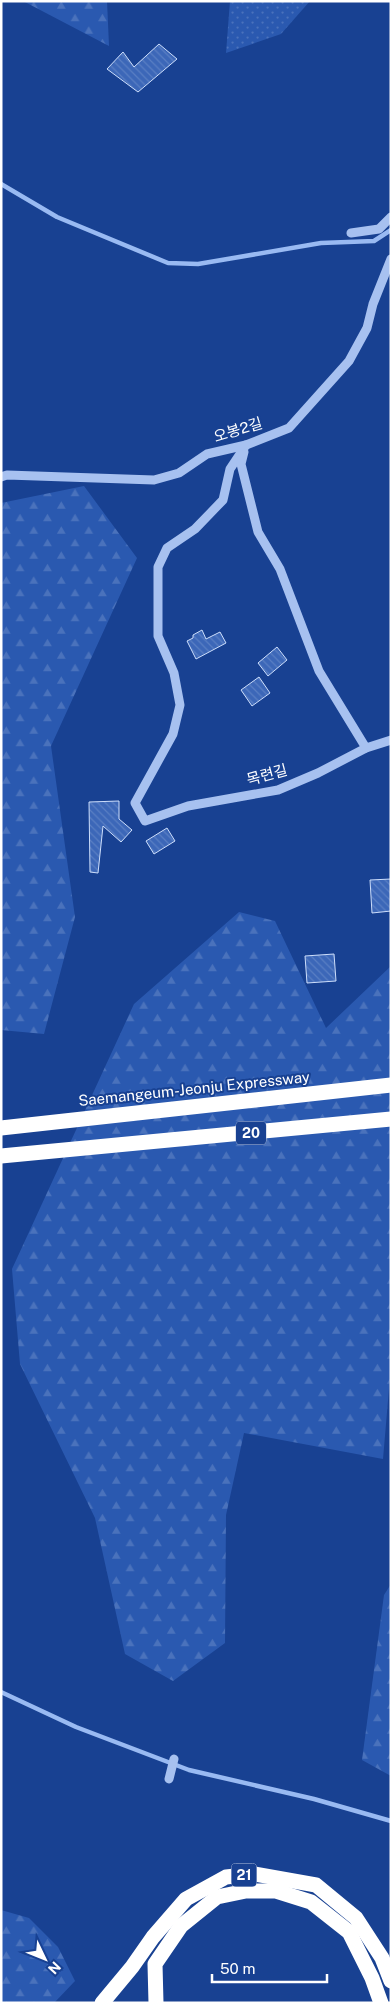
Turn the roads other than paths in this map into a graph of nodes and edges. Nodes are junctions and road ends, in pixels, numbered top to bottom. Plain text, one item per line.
1 (391, 217) edge
2 (351, 233) dead end
3 (391, 259) edge
4 (246, 445) junction
5 (1, 477) edge
6 (391, 740) edge
7 (366, 748) junction
8 (391, 1085) edge
9 (391, 1119) edge
10 (4, 1128) edge
11 (1, 1156) edge
12 (174, 1759) dead end
13 (170, 1775) dead end
14 (391, 1981) edge
15 (102, 2003) edge
16 (156, 2003) edge
17 (381, 2003) edge

1 - 2 street
3 - 4 street, 오봉2길
4 - 5 street, 오봉2길
4 - 7 street
4 - 7 street, 목련길
6 - 7 street, 목련길
8 - 10 highway, Saemangeum-Jeonju Expressway / 20
9 - 11 highway, 20
12 - 13 street
14 - 15 highway, 21
16 - 17 highway

